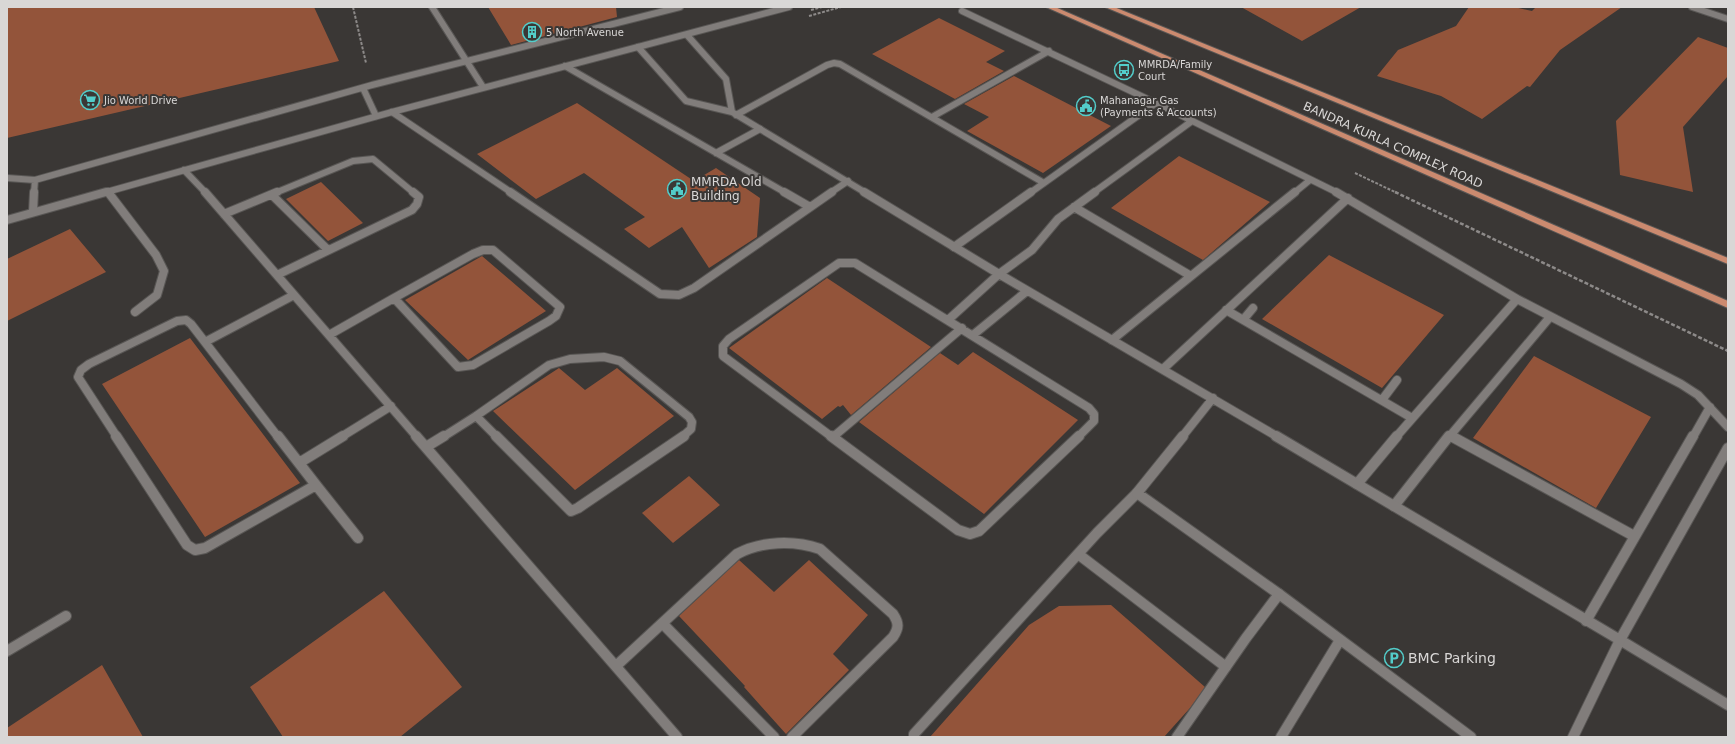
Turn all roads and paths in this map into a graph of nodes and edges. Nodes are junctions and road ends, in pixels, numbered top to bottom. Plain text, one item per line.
1 (353, 7) edge
2 (441, 7) edge
3 (680, 7) edge
4 (789, 7) edge
5 (1049, 7) edge
6 (1108, 7) edge
7 (1692, 7) edge
8 (433, 8) edge
9 (962, 11) dead end
10 (1728, 19) edge
11 (687, 35) junction
12 (638, 48) junction
13 (1049, 51) junction
14 (467, 62) junction
15 (565, 66) junction
16 (372, 86) junction
17 (483, 87) junction
18 (363, 88) junction
19 (1156, 103) junction
20 (392, 112) junction
21 (734, 113) junction
22 (376, 116) junction
23 (932, 117) junction
24 (1192, 121) junction
25 (760, 129) junction
26 (716, 153) junction
27 (184, 170) junction
28 (1349, 171) dead end
29 (7, 178) edge
30 (35, 180) junction
31 (1310, 180) junction
32 (848, 181) junction
33 (1044, 183) junction
34 (108, 192) junction
35 (272, 195) junction
36 (1348, 198) junction
37 (810, 207) junction
38 (1074, 207) junction
39 (33, 212) junction
40 (224, 214) junction
41 (7, 220) edge
42 (954, 246) junction
43 (328, 250) junction
44 (1728, 260) edge
45 (999, 274) junction
46 (277, 275) junction
47 (1191, 276) junction
48 (1028, 291) junction
49 (294, 295) junction
50 (394, 298) junction
51 (1517, 300) junction
52 (1728, 306) edge
53 (1253, 308) dead end
54 (1226, 310) junction
55 (135, 312) dead end
56 (1550, 317) junction
57 (948, 320) junction
58 (1243, 320) junction
59 (962, 328) junction
60 (329, 335) junction
61 (973, 336) junction
62 (1112, 340) junction
63 (205, 342) junction
64 (1728, 351) edge
65 (1163, 368) junction
66 (1397, 380) dead end
67 (1213, 398) junction
68 (1382, 400) junction
69 (391, 406) junction
70 (1710, 407) junction
71 (476, 416) junction
72 (1412, 418) junction
73 (1728, 427) edge
74 (1450, 435) junction
75 (833, 437) junction
76 (426, 447) junction
77 (1728, 448) edge
78 (299, 463) junction
79 (1357, 484) junction
80 (316, 485) junction
81 (1137, 492) junction
82 (1394, 506) junction
83 (1634, 536) junction
84 (358, 538) dead end
85 (1078, 554) junction
86 (1279, 594) junction
87 (66, 616) dead end
88 (1586, 621) junction
89 (663, 624) junction
90 (1340, 640) junction
91 (1620, 640) junction
92 (7, 651) edge
93 (616, 666) junction
94 (1226, 667) junction
95 (1728, 705) edge
96 (677, 737) edge
97 (774, 737) edge
98 (792, 737) edge
99 (914, 737) edge
100 (1177, 737) edge
101 (1281, 737) edge
102 (1471, 737) edge
103 (1573, 737) edge

1 - 16 path
2 - 8 street
3 - 14 street
4 - 11 street
5 - 52 main road, BANDRA KURLA COMPLEX ROAD
6 - 44 main road, BANDRA KURLA COMPLEX ROAD
7 - 10 street
8 - 14 street
9 - 13 street
11 - 12 street
11 - 21 street
12 - 15 street
12 - 21 street
13 - 19 street
13 - 23 street
14 - 16 street
14 - 17 street
15 - 17 street
15 - 26 street
16 - 18 street
17 - 20 street
18 - 22 street
18 - 30 street
19 - 24 street
19 - 33 street
20 - 22 street
20 - 37 street
21 - 23 street
21 - 25 street
22 - 27 street
23 - 33 street
24 - 31 street
24 - 38 street
25 - 26 street
25 - 32 street
26 - 37 street
27 - 34 street
27 - 40 street
28 - 64 path
29 - 30 street
30 - 39 street
31 - 36 street
31 - 47 street
32 - 37 street
32 - 42 street
33 - 42 street
34 - 39 street
34 - 55 street
35 - 40 street
35 - 43 street
35 - 43 street
36 - 51 street
36 - 54 street
38 - 45 street
38 - 47 street
39 - 41 street
40 - 46 street
42 - 45 street
43 - 46 street
45 - 48 street
45 - 57 street
46 - 49 street
47 - 62 street
48 - 61 street
48 - 62 street
49 - 60 street
49 - 63 street
50 - 50 street
50 - 60 street
51 - 56 street
51 - 72 street
53 - 58 street
54 - 58 street
54 - 65 street
56 - 70 street
56 - 74 street
57 - 59 street
57 - 75 street
58 - 68 street
59 - 61 street
59 - 75 street
60 - 69 street
61 - 75 street
62 - 65 street
63 - 78 street
63 - 80 street
65 - 67 street
66 - 68 street
67 - 79 street
67 - 81 street
68 - 72 street
69 - 76 street
69 - 78 street
70 - 73 street
70 - 83 street
71 - 71 street
71 - 76 street
72 - 79 street
74 - 82 street
74 - 83 street
76 - 93 street
77 - 91 street
78 - 80 street
79 - 82 street
80 - 84 street
81 - 85 street
81 - 86 street
82 - 88 street
83 - 88 street
85 - 94 street
85 - 99 street
86 - 90 street
86 - 94 street
87 - 92 street
88 - 91 street
89 - 93 street
89 - 97 street
89 - 98 street
90 - 101 street
90 - 102 street
91 - 95 street
91 - 103 street
93 - 96 street
94 - 100 street

